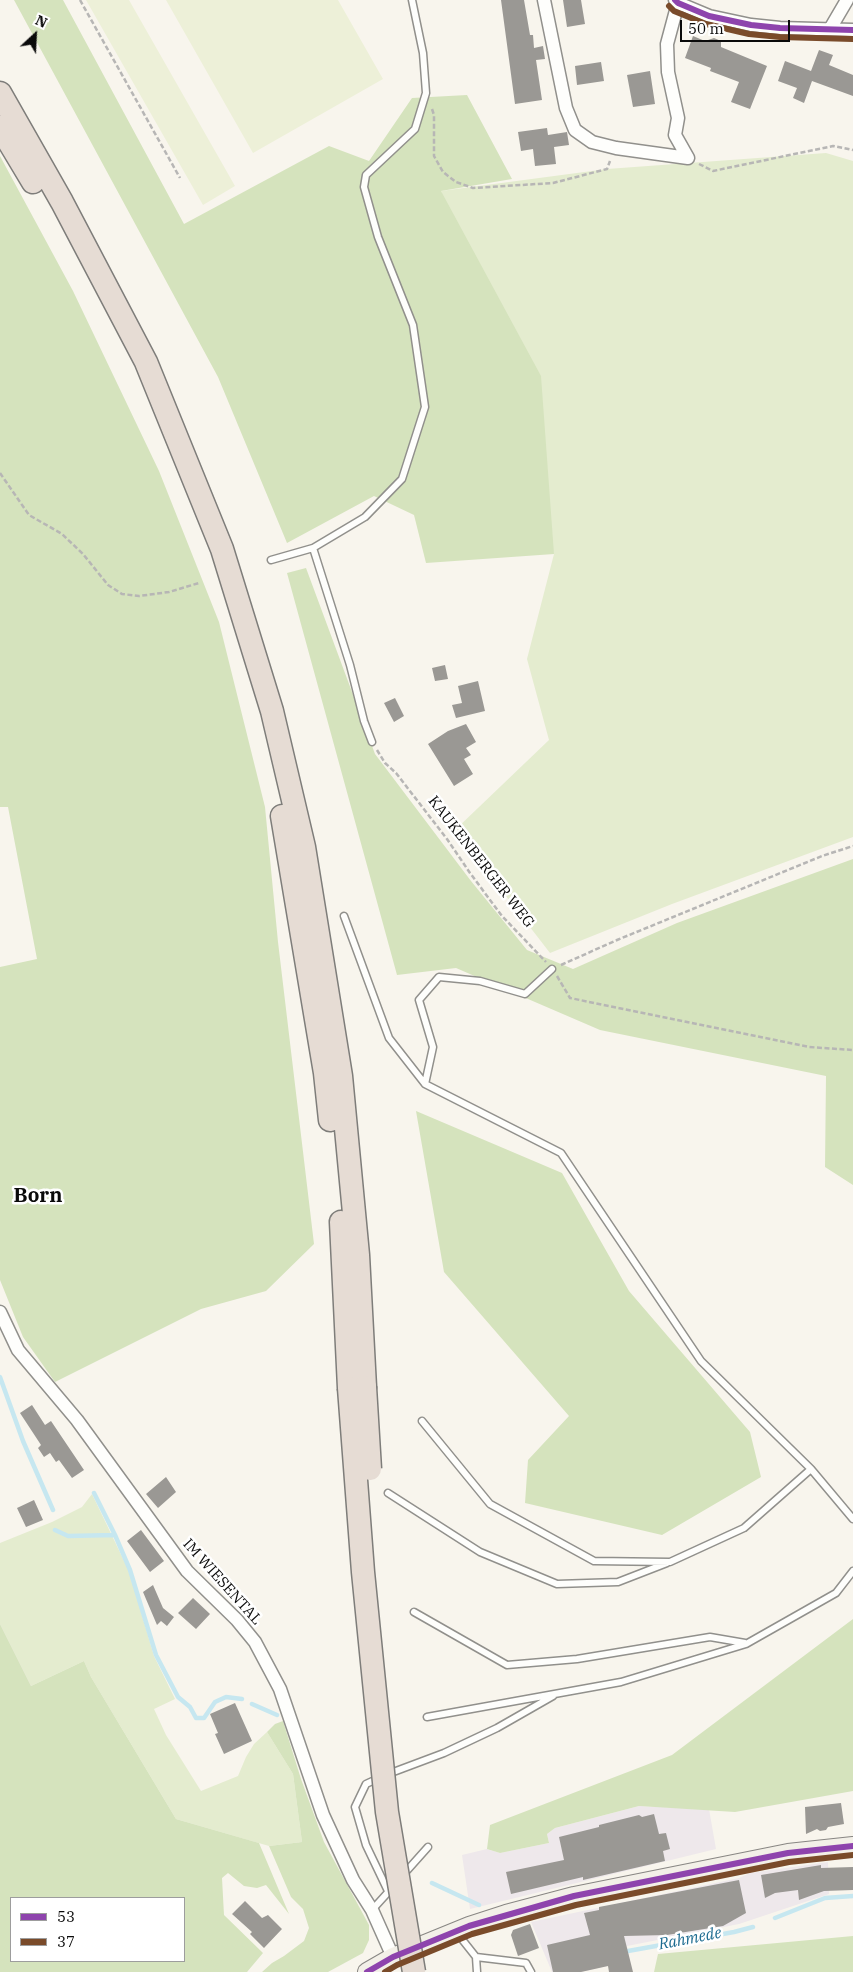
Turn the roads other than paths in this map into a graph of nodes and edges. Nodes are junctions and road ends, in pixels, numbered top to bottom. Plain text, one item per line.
1 (412, 0) edge
2 (544, 0) edge
3 (846, 0) edge
4 (677, 2) edge
5 (830, 29) junction
6 (853, 30) edge
7 (0, 93) edge
8 (0, 127) edge
9 (313, 548) junction
10 (271, 560) dead end
11 (372, 742) road end
12 (344, 916) dead end
13 (552, 969) road end
14 (425, 1084) junction
15 (0, 1312) edge
16 (357, 1388) junction
17 (422, 1421) dead end
18 (811, 1469) junction
19 (388, 1493) dead end
20 (853, 1519) edge
21 (670, 1562) junction
22 (853, 1571) edge
23 (414, 1612) dead end
24 (746, 1644) junction
25 (557, 1694) junction
26 (426, 1717) dead end
27 (853, 1846) edge
28 (428, 1847) dead end
29 (388, 1891) junction
30 (372, 1910) junction
31 (456, 1931) junction
32 (394, 1957) junction
33 (476, 1957) junction
34 (367, 1972) edge
35 (414, 1972) edge
36 (424, 1972) edge
37 (477, 1972) edge
38 (531, 1972) edge

1 - 9 lane
2 - 4 street
3 - 5 street
4 - 5 street
5 - 6 street
7 - 16 highway
8 - 16 highway
9 - 10 lane
9 - 11 lane
12 - 14 lane
13 - 14 lane
14 - 18 lane
15 - 30 street, IM WIESENTAL
16 - 35 highway, bridge
16 - 36 highway, bridge
17 - 21 lane
18 - 20 lane
18 - 21 lane
19 - 21 lane
22 - 24 lane
23 - 24 lane
24 - 25 lane
25 - 26 lane
25 - 29 lane
27 - 31 main road
28 - 29 lane
29 - 30 lane
30 - 32 street, IM WIESENTAL
31 - 32 main road
31 - 33 lane
32 - 34 main road
33 - 37 lane
33 - 38 lane

